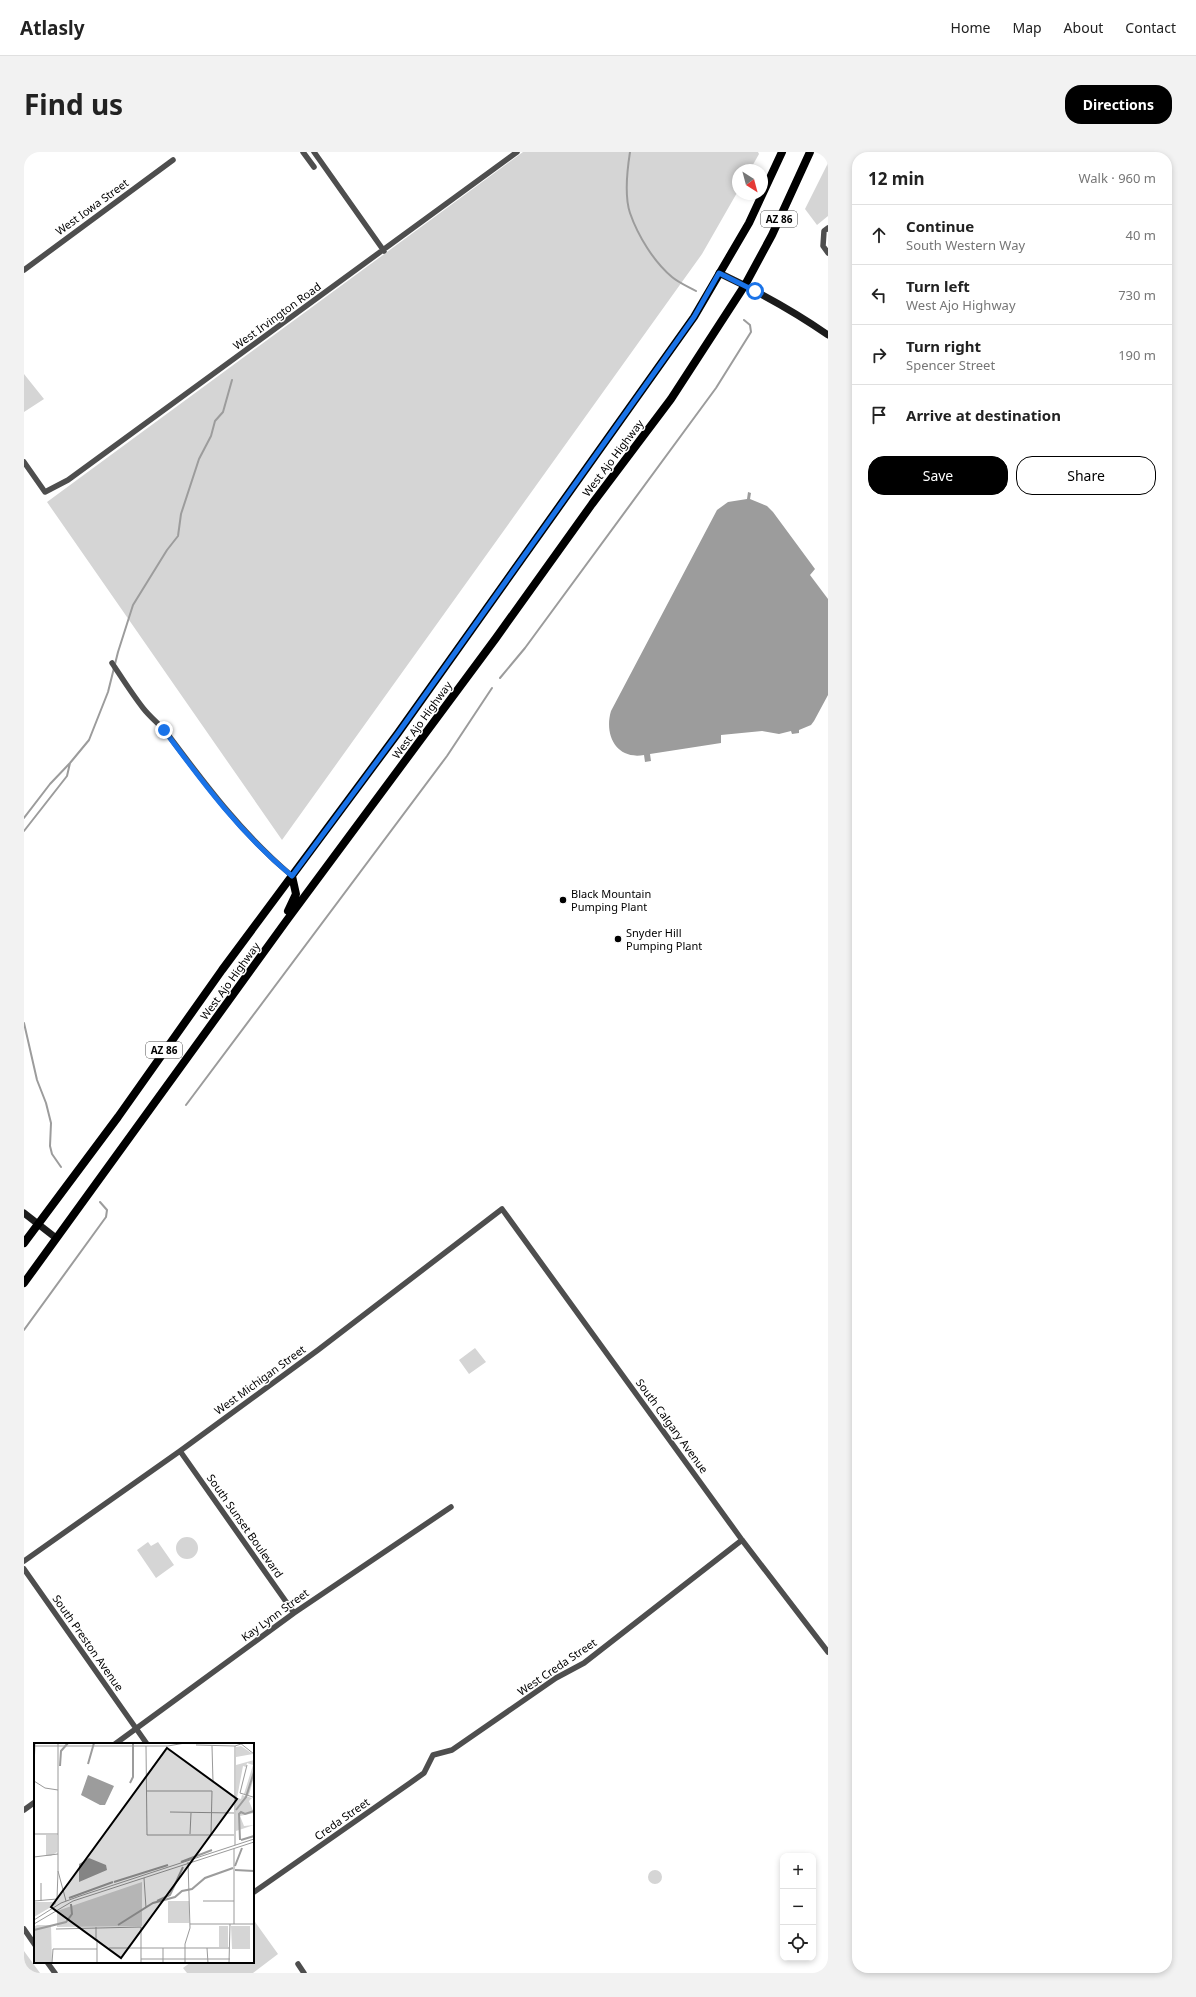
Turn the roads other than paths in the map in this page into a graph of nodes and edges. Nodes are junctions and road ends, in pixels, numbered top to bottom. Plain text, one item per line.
1 (303, 152) edge
2 (314, 152) edge
3 (517, 152) edge
4 (782, 152) edge
5 (809, 153) edge
6 (173, 160) dead end
7 (314, 167) dead end
8 (828, 228) edge
9 (384, 251) junction
10 (828, 252) edge
11 (24, 270) edge
12 (719, 273) junction
13 (745, 285) junction
14 (828, 335) edge
15 (24, 462) edge
16 (112, 663) dead end
17 (292, 876) junction
18 (264, 951) junction
19 (502, 1209) joint
20 (24, 1213) edge
21 (38, 1224) junction
22 (56, 1238) junction
23 (24, 1243) edge
24 (24, 1284) edge
25 (180, 1451) junction
26 (451, 1507) dead end
27 (742, 1540) junction
28 (24, 1561) edge
29 (24, 1569) edge
30 (294, 1613) junction
31 (828, 1652) edge
32 (136, 1729) junction
33 (116, 1743) edge
34 (146, 1743) edge
35 (433, 1755) joint
36 (34, 1803) edge
37 (24, 1810) edge
38 (254, 1891) edge
39 (24, 1929) edge
40 (34, 1943) edge
41 (49, 1963) edge
42 (298, 1964) dead end
43 (55, 1973) edge
44 (304, 1973) edge

1 - 7 street
2 - 9 street
3 - 9 street, West Irvington Road
4 - 12 main road, West Ajo Highway / AZ 86
5 - 13 main road, West Ajo Highway / AZ 86
6 - 11 street, West Iowa Street
8 - 10 street
9 - 15 street, West Irvington Road
12 - 13 street
12 - 17 main road, West Ajo Highway / AZ 86
13 - 14 street
13 - 18 main road, West Ajo Highway / AZ 86
16 - 17 street
17 - 18 main road
17 - 21 main road, West Ajo Highway / AZ 86
18 - 22 main road, West Ajo Highway / AZ 86
19 - 25 street, West Michigan Street
19 - 27 street, South Calgary Avenue
20 - 21 street
21 - 22 street
21 - 23 main road, West Ajo Highway / AZ 86
22 - 24 main road, West Ajo Highway / AZ 86
25 - 28 street, West Michigan Street
25 - 30 street, South Sunset Boulevard
26 - 30 street, Kay Lynn Street
27 - 31 street, South Calgary Avenue
27 - 35 street, West Creda Street
29 - 32 street, South Preston Avenue
30 - 32 street, Kay Lynn Street
32 - 33 street, Kay Lynn Street
32 - 34 street, South Preston Avenue
35 - 38 street, Creda Street
36 - 37 street
39 - 40 street
41 - 43 street
42 - 44 street

